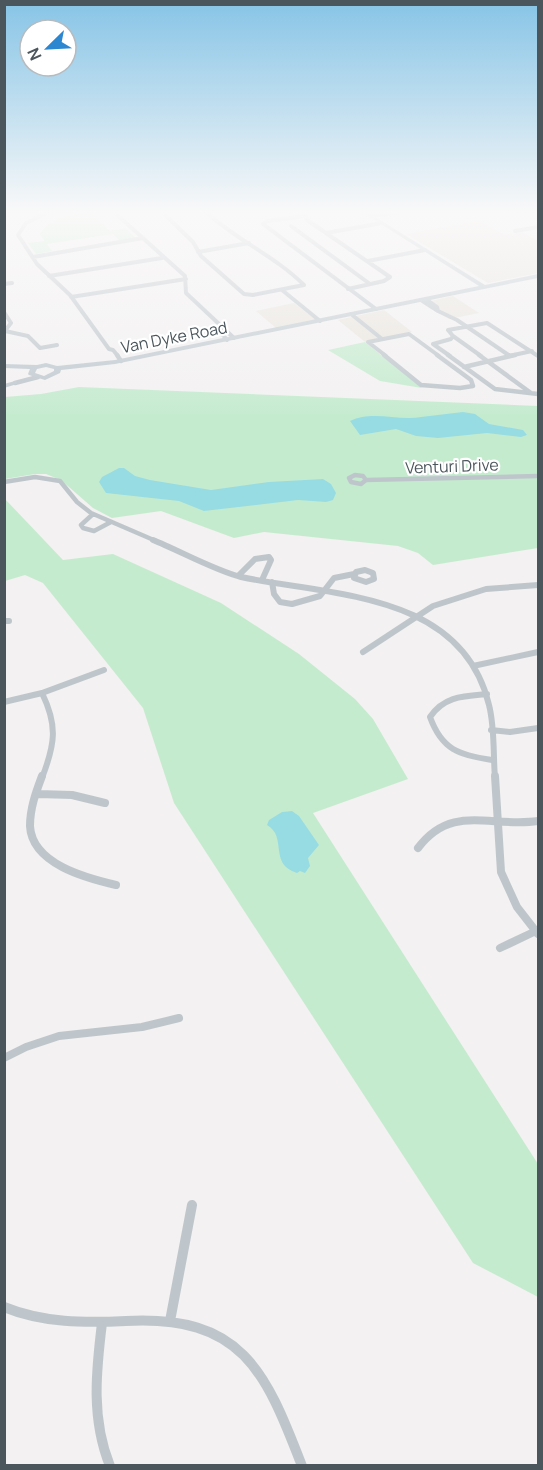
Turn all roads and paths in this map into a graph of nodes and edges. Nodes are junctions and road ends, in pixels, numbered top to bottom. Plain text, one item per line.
1 (54, 281) edge
2 (176, 281) edge
3 (186, 281) edge
4 (231, 281) edge
5 (300, 281) edge
6 (337, 281) edge
7 (365, 281) edge
8 (387, 281) edge
9 (474, 281) edge
10 (515, 281) edge
11 (12, 283) dead end
12 (4, 284) edge
13 (370, 284) junction
14 (484, 287) junction
15 (348, 289) junction
16 (285, 290) junction
17 (71, 297) junction
18 (423, 300) junction
19 (376, 309) junction
20 (4, 312) edge
21 (351, 314) junction
22 (322, 320) junction
23 (466, 326) junction
24 (5, 332) edge
25 (453, 336) junction
26 (230, 339) junction
27 (382, 339) junction
28 (434, 344) junction
29 (57, 345) dead end
30 (425, 345) junction
31 (532, 351) junction
32 (510, 356) junction
33 (538, 356) edge
34 (118, 362) junction
35 (488, 362) junction
36 (464, 367) junction
37 (4, 368) edge
38 (33, 370) junction
39 (55, 372) junction
40 (38, 377) junction
41 (15, 383) junction
42 (4, 386) edge
43 (531, 393) junction
44 (538, 394) edge
45 (538, 476) edge
46 (366, 480) dead end
47 (4, 482) edge
48 (93, 514) junction
49 (111, 522) junction
50 (354, 574) dead end
51 (238, 576) junction
52 (262, 580) junction
53 (272, 582) junction
54 (538, 585) edge
55 (324, 590) junction
56 (416, 617) junction
57 (363, 652) dead end
58 (538, 652) edge
59 (473, 666) junction
60 (104, 670) dead end
61 (42, 693) junction
62 (487, 694) junction
63 (4, 702) edge
64 (538, 728) edge
65 (491, 730) junction
66 (492, 760) junction
67 (38, 794) junction
68 (105, 803) dead end
69 (538, 820) edge
70 (497, 822) junction
71 (418, 848) dead end
72 (116, 885) dead end
73 (538, 932) edge
74 (500, 948) dead end
75 (179, 1018) dead end
76 (4, 1058) edge
77 (192, 1205) dead end
78 (4, 1307) edge
79 (170, 1321) junction
80 (102, 1323) junction
81 (110, 1466) edge
82 (302, 1466) edge

1 - 17 street
2 - 17 street
3 - 26 street
4 - 16 street
5 - 16 street
6 - 15 street
7 - 13 street
8 - 13 street
9 - 14 street
10 - 14 street, Van Dyke Road
11 - 12 street
13 - 15 street
14 - 18 street, Van Dyke Road
15 - 19 street
16 - 22 street
17 - 34 street
18 - 19 street, Van Dyke Road
18 - 23 street
19 - 21 street, Van Dyke Road
20 - 24 street
21 - 22 street, Van Dyke Road
21 - 27 street
22 - 26 street, Van Dyke Road
23 - 25 street
23 - 31 street
23 - 32 street
24 - 29 street
25 - 28 street
25 - 35 street
26 - 34 street, Van Dyke Road
27 - 30 street
27 - 30 street
28 - 30 street
28 - 36 street
31 - 32 street
31 - 33 street
32 - 35 street
34 - 39 street, Van Dyke Road
35 - 36 street
35 - 43 street
36 - 43 street
37 - 38 street
38 - 39 street
38 - 40 street
38 - 41 street
39 - 40 street
40 - 41 street
41 - 42 street
43 - 44 street
45 - 46 street, Venturi Drive
47 - 48 street
48 - 49 street
48 - 49 street
49 - 51 street
50 - 55 street
51 - 52 street
51 - 52 street
52 - 53 street
53 - 55 street
53 - 55 street
54 - 56 street
55 - 56 street
56 - 57 street
56 - 59 street
58 - 59 street
59 - 62 street
60 - 61 street
61 - 63 street
61 - 67 street
62 - 65 street
62 - 66 street
64 - 65 street
65 - 66 street
66 - 70 street
67 - 68 street
67 - 72 street
69 - 70 street
70 - 71 street
70 - 73 street
73 - 74 street
75 - 76 street
77 - 79 street
78 - 80 street
79 - 80 street
79 - 82 street
80 - 81 street

